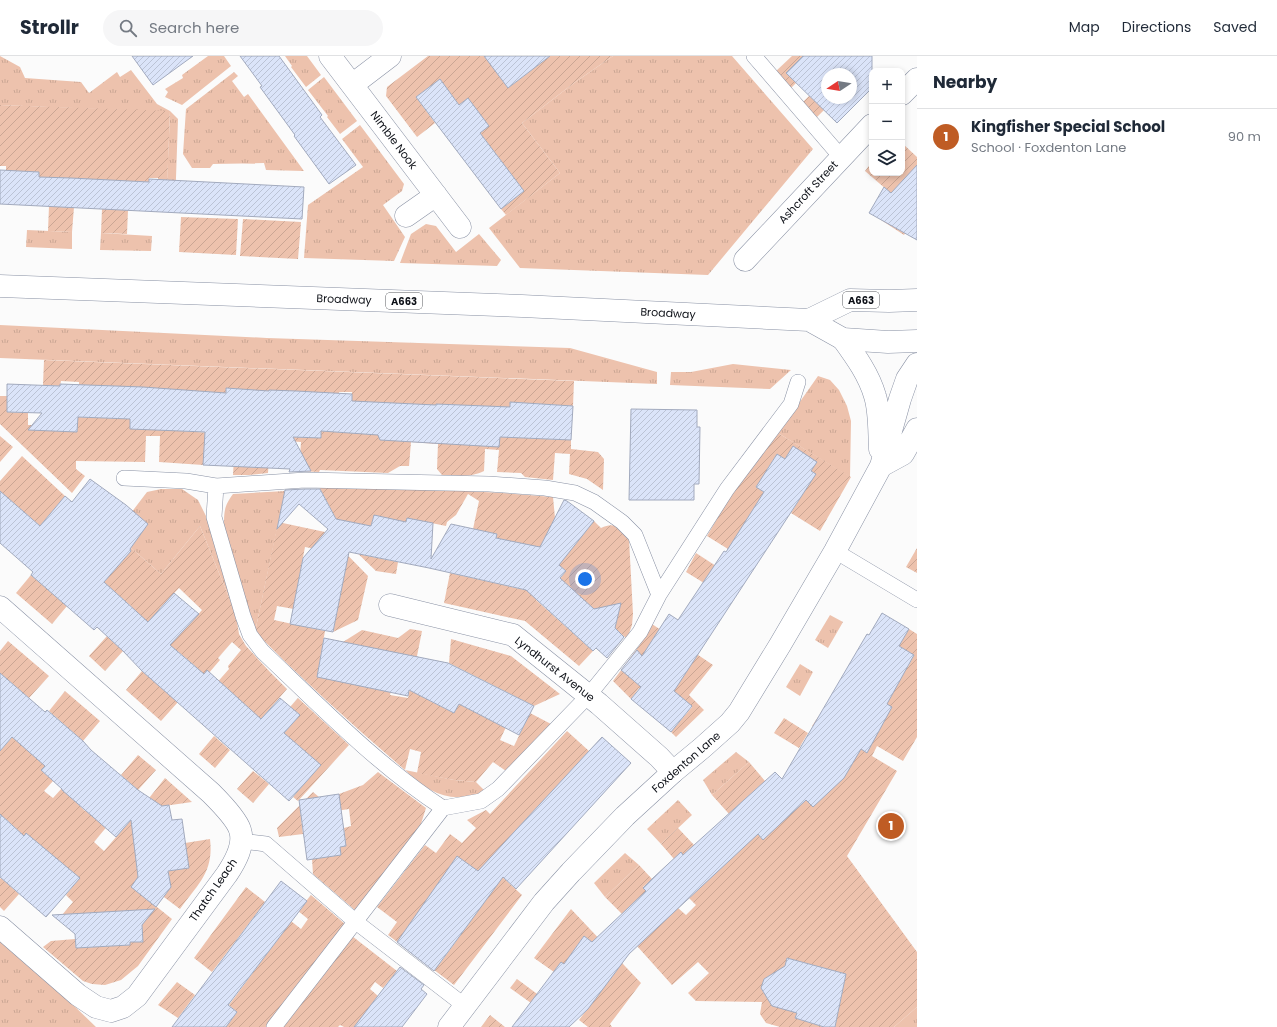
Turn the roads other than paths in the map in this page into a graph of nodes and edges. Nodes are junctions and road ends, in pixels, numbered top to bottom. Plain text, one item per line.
1 (330, 56) edge
2 (390, 56) edge
3 (754, 56) edge
4 (917, 79) edge
5 (352, 85) junction
6 (905, 91) edge
7 (869, 128) edge
8 (841, 157) junction
9 (436, 195) junction
10 (406, 216) dead end
11 (460, 227) dead end
12 (745, 260) dead end
13 (0, 286) edge
14 (917, 300) edge
15 (809, 320) junction
16 (843, 339) junction
17 (917, 341) edge
18 (917, 364) edge
19 (798, 382) dead end
20 (917, 429) edge
21 (881, 466) junction
22 (124, 478) dead end
23 (216, 486) junction
24 (835, 551) junction
25 (659, 595) junction
26 (917, 600) edge
27 (390, 605) dead end
28 (0, 607) edge
29 (588, 696) junction
30 (673, 772) junction
31 (443, 808) junction
32 (241, 841) junction
33 (356, 922) junction
34 (0, 927) edge
35 (465, 1006) junction
36 (274, 1027) edge
37 (449, 1027) edge

1 - 5 main road, Nimble Nook
2 - 5 main road
3 - 8 lane
4 - 6 main road
5 - 9 main road, Nimble Nook
7 - 8 main road, Ashcroft Street
8 - 12 main road, Ashcroft Street
9 - 10 main road
9 - 11 main road, Nimble Nook
13 - 15 main road, Broadway / A663
14 - 15 main road, Broadway / A663
15 - 16 main road, Broadway / A663
16 - 17 main road, Broadway / A663
16 - 21 main road
18 - 21 main road, Foxdenton Lane
19 - 25 lane
20 - 21 main road
21 - 24 main road, Foxdenton Lane
22 - 23 lane
23 - 25 lane
23 - 31 lane
24 - 26 lane
24 - 30 main road, Foxdenton Lane
25 - 29 lane
27 - 29 main road, Lyndhurst Avenue
28 - 32 main road
29 - 30 main road, Lyndhurst Avenue
29 - 31 lane
30 - 35 main road, Foxdenton Lane
31 - 33 lane
32 - 33 lane
32 - 34 main road, Thatch Leach
33 - 35 lane
33 - 36 lane
35 - 37 main road, Foxdenton Lane

